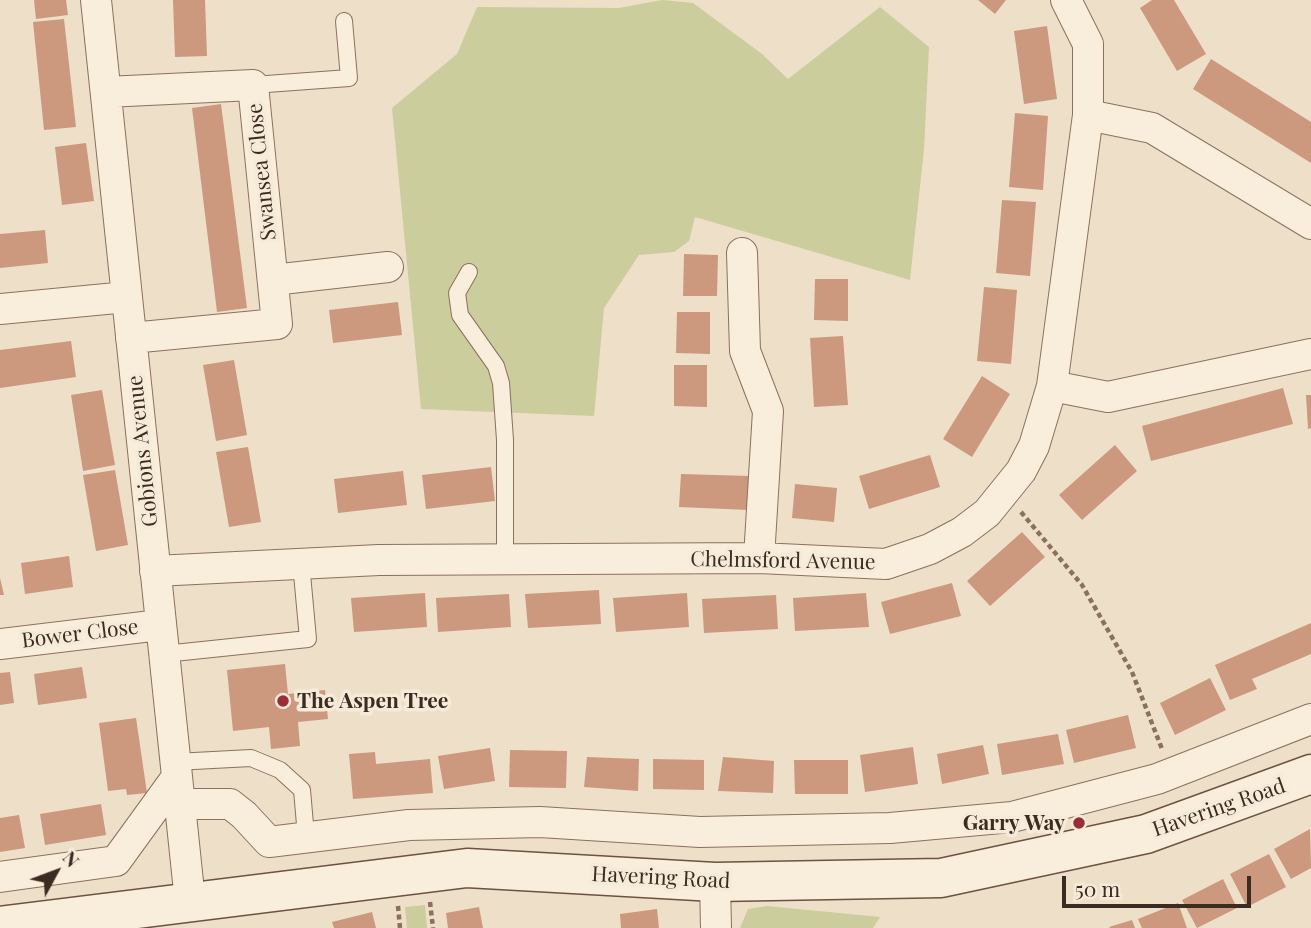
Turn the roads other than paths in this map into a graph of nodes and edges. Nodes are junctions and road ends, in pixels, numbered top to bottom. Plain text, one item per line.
1 (96, 0) edge
2 (1066, 0) edge
3 (344, 21) dead end
4 (253, 85) junction
5 (106, 92) junction
6 (1088, 116) junction
7 (1311, 224) edge
8 (742, 253) dead end
9 (388, 267) dead end
10 (469, 272) dead end
11 (273, 280) junction
12 (127, 297) junction
13 (0, 309) edge
14 (131, 338) junction
15 (1311, 354) edge
16 (1052, 386) junction
17 (759, 558) junction
18 (505, 559) junction
19 (301, 563) junction
20 (155, 570) junction
21 (160, 625) junction
22 (0, 644) edge
23 (163, 654) junction
24 (1311, 719) edge
25 (1311, 774) edge
26 (177, 781) junction
27 (306, 836) junction
28 (0, 877) edge
29 (715, 882) junction
30 (190, 901) junction
31 (0, 926) edge
32 (716, 928) edge

1 - 5 street, Gobions Avenue
2 - 6 street, Chelmsford Avenue
3 - 4 lane
4 - 5 street, Swansea Close
4 - 11 street, Swansea Close
5 - 12 street, Gobions Avenue
6 - 7 street
6 - 16 street, Chelmsford Avenue
8 - 17 street
9 - 11 street
10 - 18 lane
11 - 14 street, Swansea Close
12 - 13 street
12 - 14 street, Gobions Avenue
14 - 20 street, Gobions Avenue
15 - 16 street
16 - 17 street, Chelmsford Avenue
17 - 18 street, Chelmsford Avenue
18 - 19 street, Chelmsford Avenue
19 - 20 street, Chelmsford Avenue
19 - 23 lane
20 - 21 street, Gobions Avenue
21 - 22 street, Bower Close
21 - 23 street, Gobions Avenue
23 - 26 street, Gobions Avenue
24 - 27 street
25 - 29 main road, Havering Road
26 - 27 street
26 - 27 lane
26 - 28 street
26 - 30 street, Gobions Avenue
29 - 30 main road, Havering Road
29 - 32 street
30 - 31 main road, Havering Road

